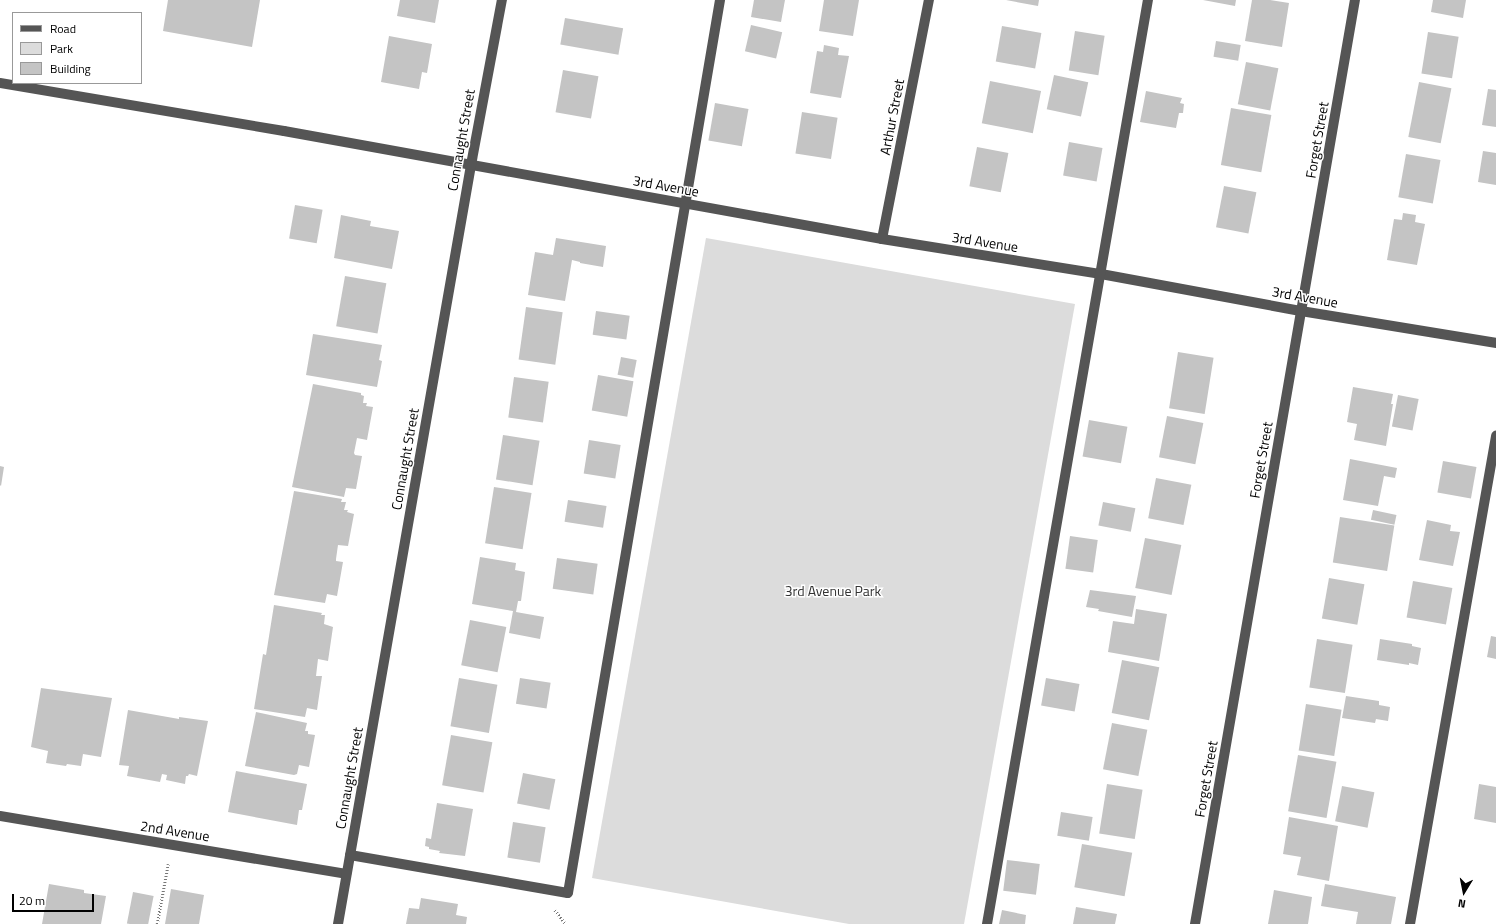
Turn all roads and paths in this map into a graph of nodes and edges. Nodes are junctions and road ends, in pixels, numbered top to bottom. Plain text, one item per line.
1 (502, 0) edge
2 (720, 0) edge
3 (929, 0) edge
4 (1148, 0) edge
5 (1355, 0) edge
6 (0, 83) edge
7 (471, 165) junction
8 (685, 203) junction
9 (882, 239) junction
10 (1100, 274) junction
11 (1301, 311) junction
12 (1496, 343) edge
13 (1496, 436) edge
14 (0, 816) edge
15 (172, 845) junction
16 (350, 855) junction
17 (346, 874) junction
18 (157, 924) edge
19 (338, 924) edge
20 (986, 924) edge
21 (1195, 924) edge
22 (1410, 924) edge

1 - 7 street, Connaught Street
2 - 8 street
3 - 9 street, Arthur Street
4 - 10 street
5 - 11 street, Forget Street
6 - 7 street, 3rd Avenue
7 - 8 street, 3rd Avenue
7 - 16 street, Connaught Street
8 - 9 street, 3rd Avenue
8 - 16 street
9 - 10 street, 3rd Avenue
10 - 11 street, 3rd Avenue
10 - 20 street
11 - 12 street, 3rd Avenue
11 - 21 street, Forget Street
13 - 22 street
14 - 15 street, 2nd Avenue
15 - 17 street, 2nd Avenue
15 - 18 path
16 - 17 street, Connaught Street
17 - 19 street, Connaught Street

